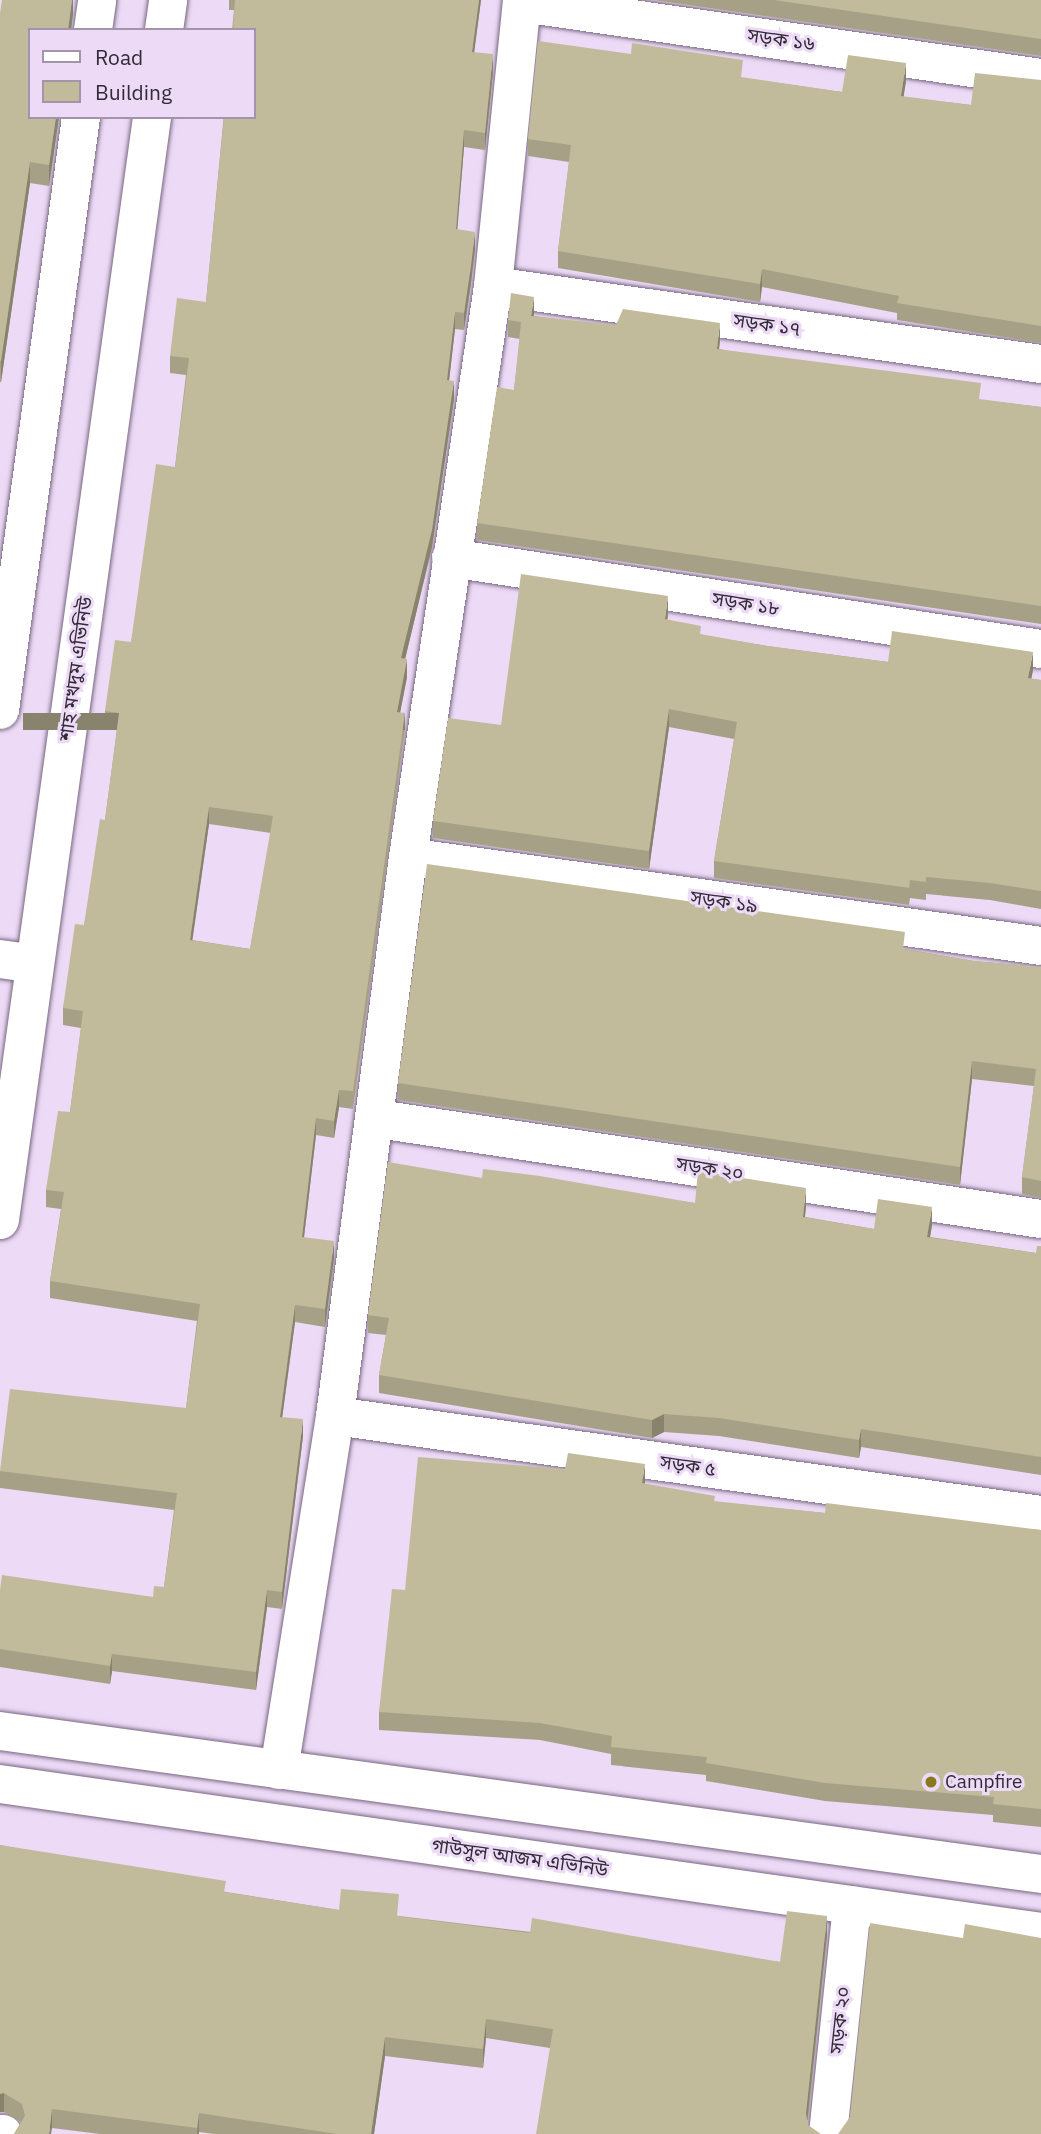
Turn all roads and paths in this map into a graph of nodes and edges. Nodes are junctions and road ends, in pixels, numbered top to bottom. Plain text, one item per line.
1 (97, 0) edge
2 (168, 0) edge
3 (522, 1) edge
4 (93, 28) edge
5 (164, 28) edge
6 (1041, 78) edge
7 (81, 119) edge
8 (152, 119) edge
9 (493, 286) junction
10 (1041, 364) edge
11 (451, 558) junction
12 (1041, 649) edge
13 (0, 710) edge
14 (408, 857) junction
15 (1041, 946) edge
16 (18, 961) edge
17 (378, 1119) junction
18 (1041, 1219) edge
19 (0, 1220) edge
20 (335, 1416) junction
21 (1041, 1515) edge
22 (0, 1731) edge
23 (279, 1770) junction
24 (0, 1784) edge
25 (1041, 1874) edge
26 (852, 1905) junction
27 (1041, 1932) edge
28 (828, 2134) edge

1 - 4 street
2 - 5 street
3 - 6 street, সড়ক ১৬
3 - 9 street
7 - 13 street
8 - 16 street, শাহ মখদুম এভিনিউ
9 - 10 street, সড়ক ১৭
9 - 11 street
11 - 12 street, সড়ক ১৮
11 - 14 street
14 - 15 street, সড়ক ১৯
14 - 17 street
16 - 19 street, শাহ মখদুম এভিনিউ
17 - 18 street, সড়ক ২০
17 - 20 street
20 - 21 street, সড়ক ৫
20 - 23 street
22 - 23 street
23 - 25 street
24 - 26 street, গাউসুল আজম এভিনিউ
26 - 27 street, গাউসুল আজম এভিনিউ
26 - 28 street, সড়ক ২০

